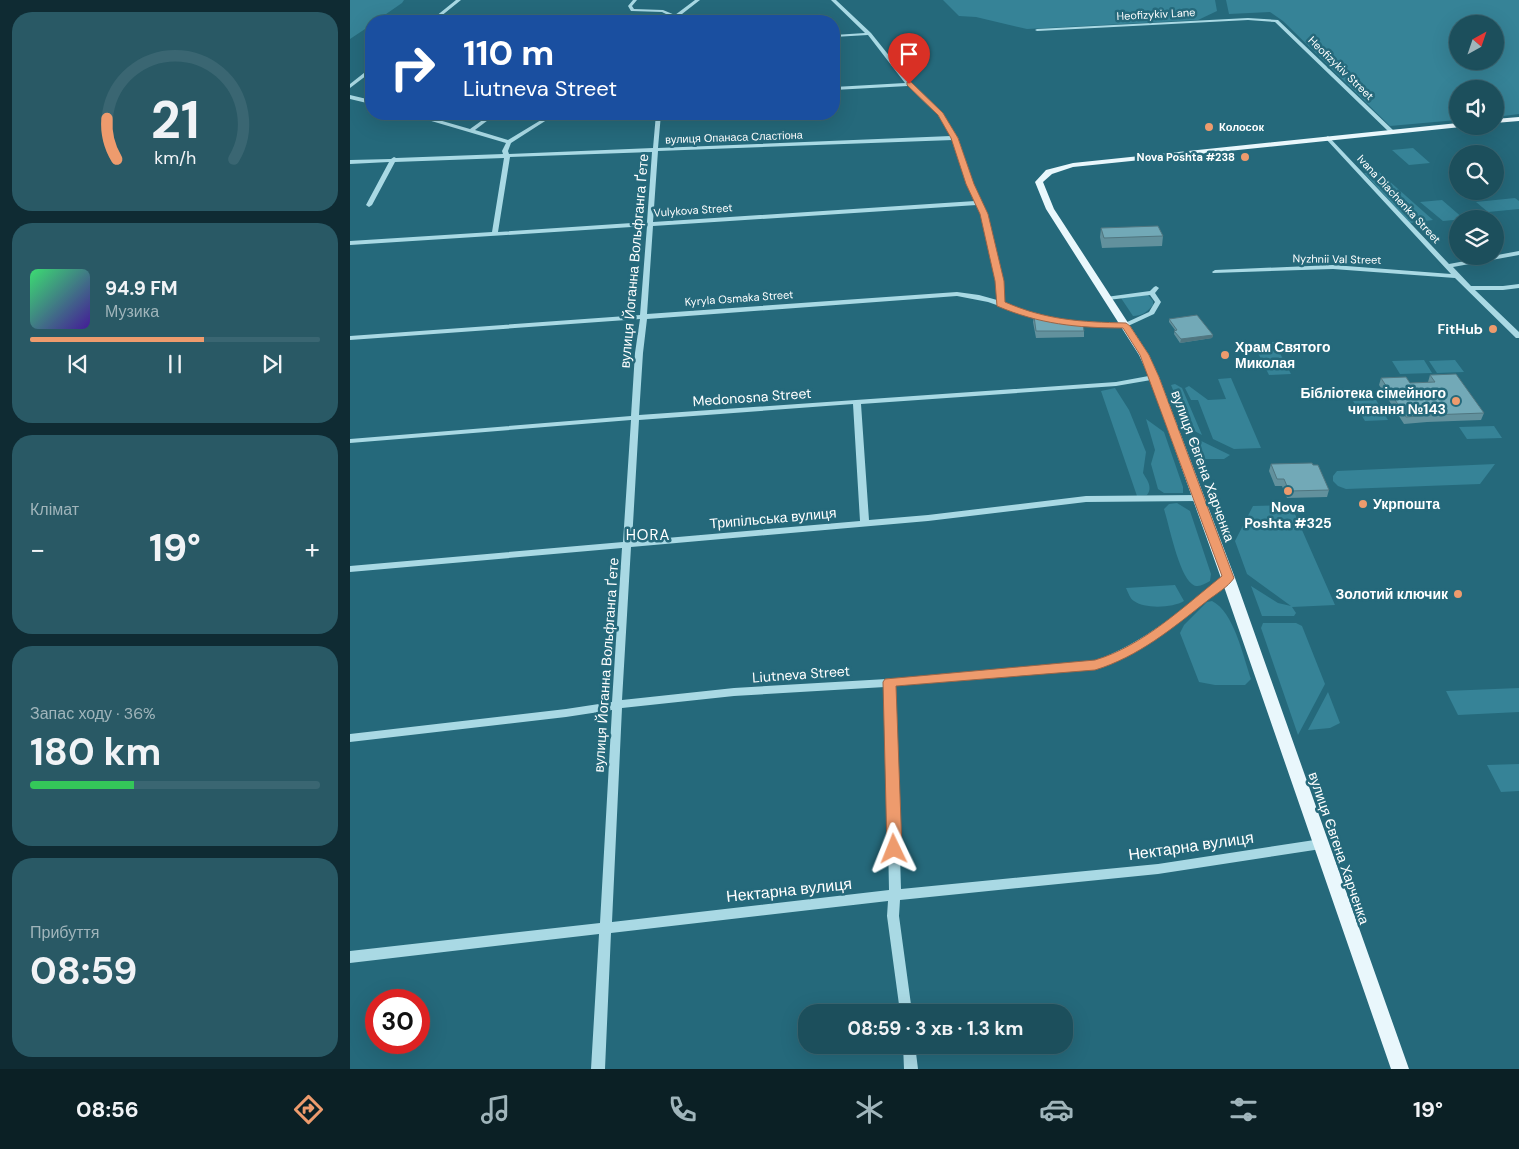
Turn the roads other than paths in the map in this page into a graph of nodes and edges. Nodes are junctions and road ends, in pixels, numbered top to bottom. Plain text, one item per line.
1 (464, 0) edge
2 (626, 0) edge
3 (634, 0) edge
4 (698, 0) edge
5 (833, 0) edge
6 (458, 1) edge
7 (440, 15) edge
8 (672, 15) edge
9 (679, 15) edge
10 (1276, 21) joint
11 (1037, 30) dead end
12 (869, 34) junction
13 (840, 36) edge
14 (365, 75) edge
15 (909, 84) junction
16 (350, 86) edge
17 (840, 89) edge
18 (350, 97) edge
19 (365, 101) edge
20 (1519, 119) edge
21 (435, 120) edge
22 (486, 120) edge
23 (544, 120) edge
24 (658, 120) edge
25 (1504, 120) edge
26 (1449, 126) edge
27 (472, 130) junction
28 (1391, 131) junction
29 (955, 138) junction
30 (1328, 138) junction
31 (509, 142) junction
32 (656, 150) junction
33 (505, 155) junction
34 (394, 159) junction
35 (350, 162) edge
36 (979, 203) junction
37 (369, 205) dead end
38 (651, 223) junction
39 (494, 233) junction
40 (350, 243) edge
41 (1519, 253) edge
42 (1448, 266) junction
43 (1215, 272) dead end
44 (1458, 276) junction
45 (1519, 286) edge
46 (1469, 288) junction
47 (1108, 298) junction
48 (1000, 304) junction
49 (644, 316) junction
50 (1052, 320) edge
51 (1067, 322) edge
52 (1126, 326) junction
53 (1519, 336) edge
54 (350, 338) edge
55 (1154, 377) junction
56 (857, 403) junction
57 (636, 418) junction
58 (350, 441) edge
59 (1198, 498) junction
60 (865, 524) junction
61 (628, 544) junction
62 (350, 569) edge
63 (1228, 578) junction
64 (890, 682) junction
65 (617, 705) junction
66 (350, 738) edge
67 (1321, 844) junction
68 (894, 895) junction
69 (606, 927) junction
70 (350, 956) edge
71 (905, 1004) edge
72 (910, 1054) edge
73 (598, 1069) edge
74 (911, 1069) edge
75 (1400, 1069) edge

1 - 6 street
2 - 3 street
3 - 8 street
4 - 9 street
5 - 12 street
6 - 7 street
10 - 11 street, Heofizykiv Lane
10 - 28 street, Heofizykiv Street
12 - 13 street
12 - 15 street
14 - 16 street
15 - 17 street
15 - 29 street
18 - 19 street
20 - 25 main road
21 - 27 street
22 - 27 street
23 - 31 street
24 - 32 street, вулиця Йоганна Вольфганга Ґете
26 - 28 main road, вулиця Євгена Харченка
27 - 31 street
28 - 30 main road, вулиця Євгена Харченка
29 - 32 street, вулиця Опанаса Сластіона
29 - 36 street
30 - 42 street, Ivana Diachenka Street
30 - 47 main road, вулиця Євгена Харченка
31 - 33 street
32 - 33 street, вулиця Опанаса Сластіона
32 - 38 street, вулиця Йоганна Вольфганга Ґете
33 - 34 street, вулиця Опанаса Сластіона
33 - 39 street
34 - 35 street, вулиця Опанаса Сластіона
34 - 37 street
36 - 38 street, Vulykova Street
36 - 48 street
38 - 39 street, Vulykova Street
38 - 49 street, вулиця Йоганна Вольфганга Ґете
39 - 40 street, Vulykova Street
41 - 42 street
42 - 44 street, Ivana Diachenka Street
43 - 44 street, Nyzhnii Val Street
44 - 46 street, Ivana Diachenka Street
45 - 46 street
46 - 53 street, Ivana Diachenka Street
47 - 52 main road, вулиця Євгена Харченка
47 - 52 street
48 - 49 street, Kyryla Osmaka Street
48 - 50 street, Kyryla Osmaka Street
49 - 54 street, Kyryla Osmaka Street
49 - 57 street, вулиця Йоганна Вольфганга Ґете
51 - 52 street
52 - 55 main road, вулиця Євгена Харченка
55 - 56 street, Medonosna Street
55 - 59 main road, вулиця Євгена Харченка
56 - 57 street, Medonosna Street
56 - 60 street
57 - 58 street, Medonosna Street
57 - 61 street, вулиця Йоганна Вольфганга Ґете
59 - 60 street, Трипільська вулиця
59 - 63 main road, вулиця Євгена Харченка
60 - 61 street, Трипільська вулиця
61 - 62 street, Трипільська вулиця
61 - 65 street, вулиця Йоганна Вольфганга Ґете
63 - 64 street, Liutneva Street
63 - 67 main road, вулиця Євгена Харченка
64 - 65 street, Liutneva Street
64 - 68 street
65 - 66 street, Liutneva Street
65 - 69 street, вулиця Йоганна Вольфганга Ґете
67 - 68 street, Нектарна вулиця
67 - 75 main road, вулиця Євгена Харченка
68 - 69 street, Нектарна вулиця
68 - 71 street
69 - 70 street, Нектарна вулиця
69 - 73 street, вулиця Йоганна Вольфганга Ґете
72 - 74 street

